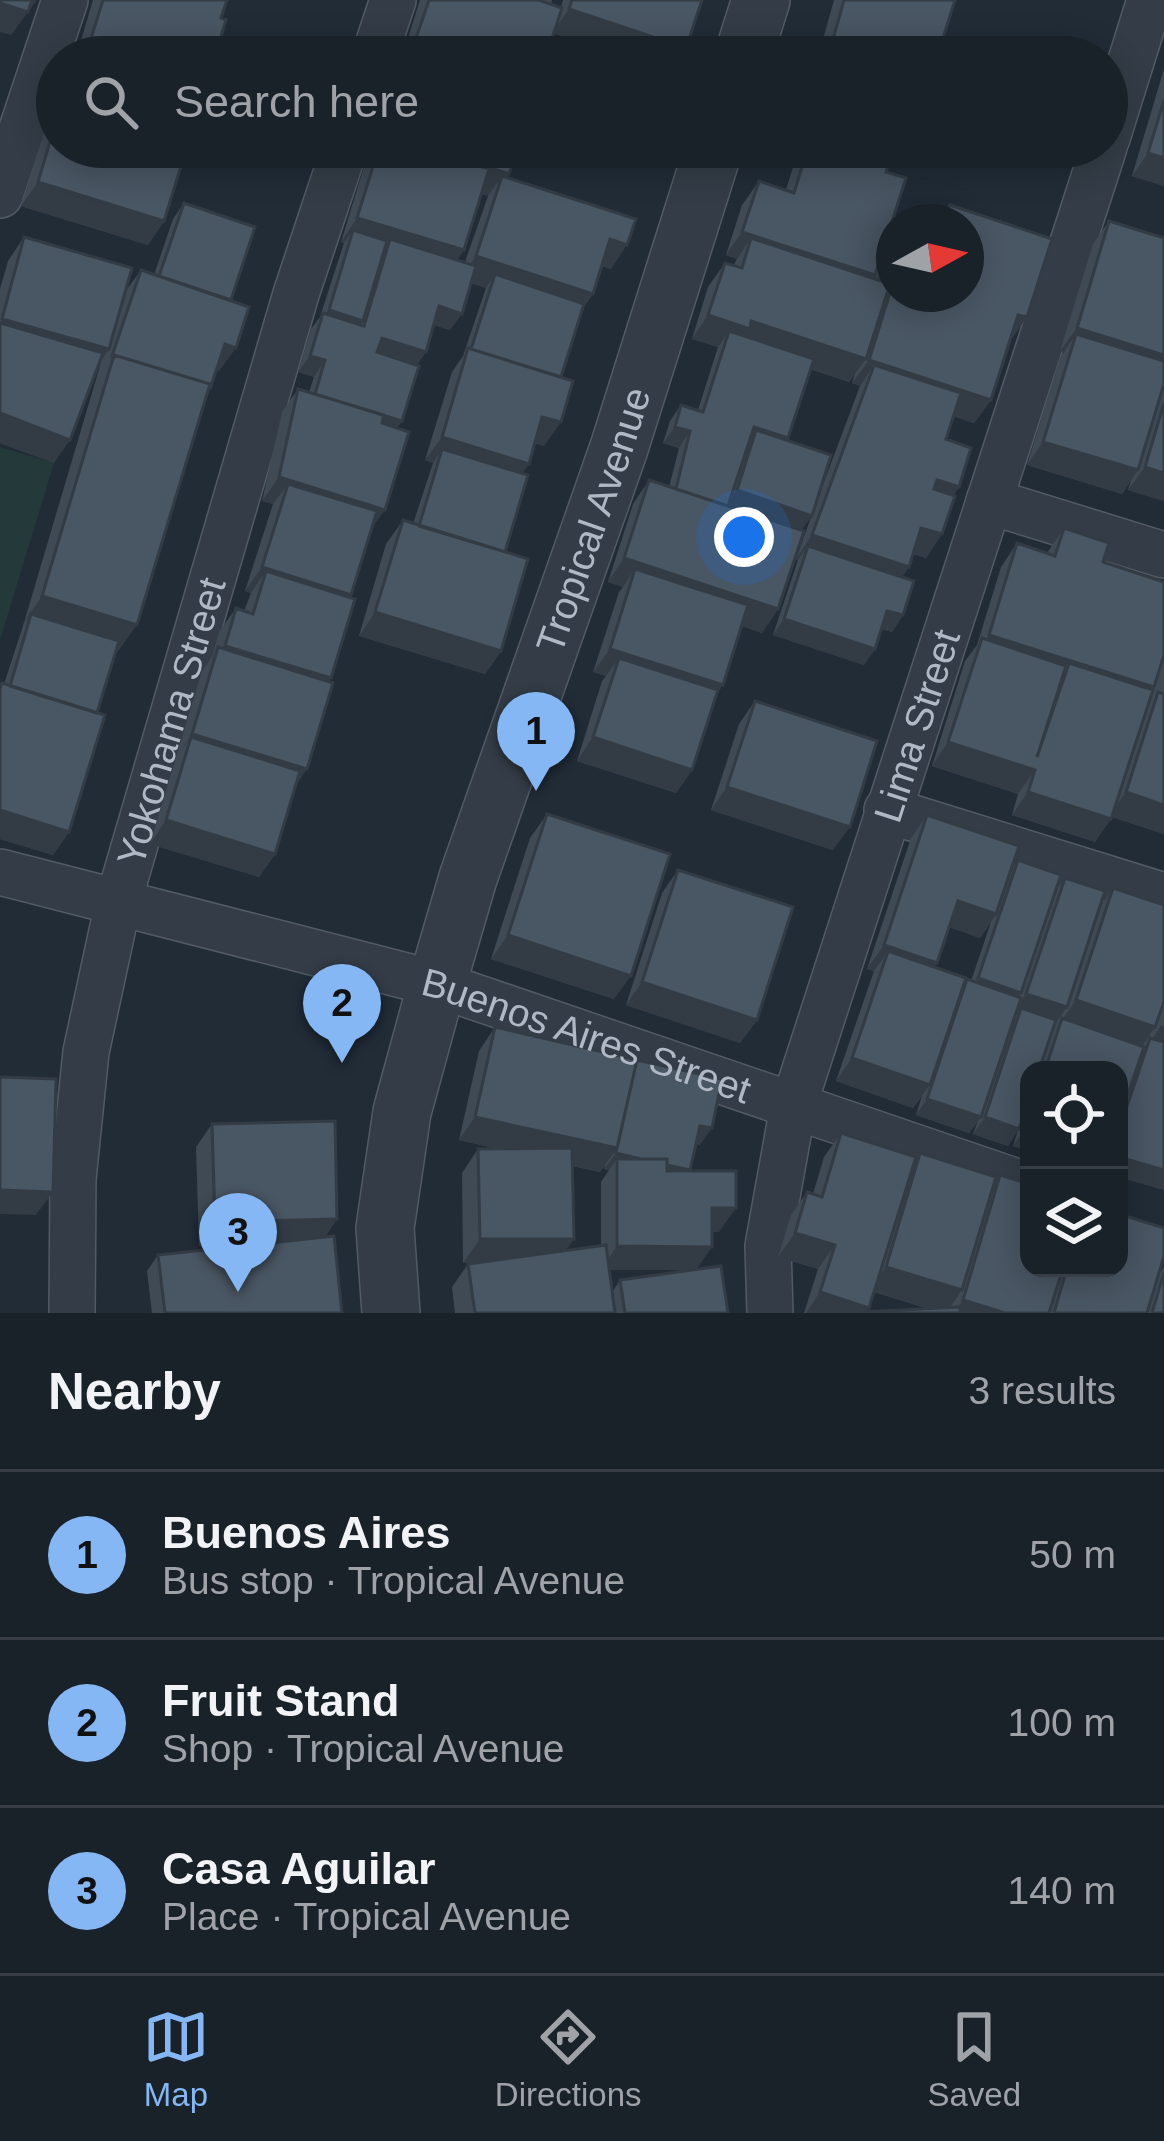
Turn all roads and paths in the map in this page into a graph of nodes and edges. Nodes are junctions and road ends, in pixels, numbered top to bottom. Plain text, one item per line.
1 (65, 0) edge
2 (393, 0) edge
3 (761, 0) edge
4 (1150, 0) edge
5 (53, 36) edge
6 (381, 36) edge
7 (750, 36) edge
8 (1128, 71) edge
9 (36, 87) edge
10 (337, 168) edge
11 (707, 168) edge
12 (1104, 168) edge
13 (0, 195) edge
14 (988, 501) junction
15 (1164, 555) edge
16 (887, 810) junction
17 (0, 872) edge
18 (1164, 896) edge
19 (119, 899) junction
20 (437, 984) junction
21 (794, 1107) junction
22 (1020, 1183) edge
23 (72, 1313) edge
24 (391, 1313) edge
25 (770, 1313) edge

1 - 5 street
2 - 6 street
3 - 7 street
4 - 8 street
9 - 13 street
10 - 19 street, Yokohama Street
11 - 20 street, Tropical Avenue
12 - 14 street, Lima Street
14 - 15 street
14 - 16 street, Lima Street
16 - 18 street
16 - 21 street, Lima Street
17 - 19 street, Buenos Aires Street
19 - 20 street, Buenos Aires Street
19 - 23 street, Yokohama Street
20 - 21 street, Buenos Aires Street
20 - 24 street, Tropical Avenue
21 - 22 street, Buenos Aires Street
21 - 25 street, Lima Street

